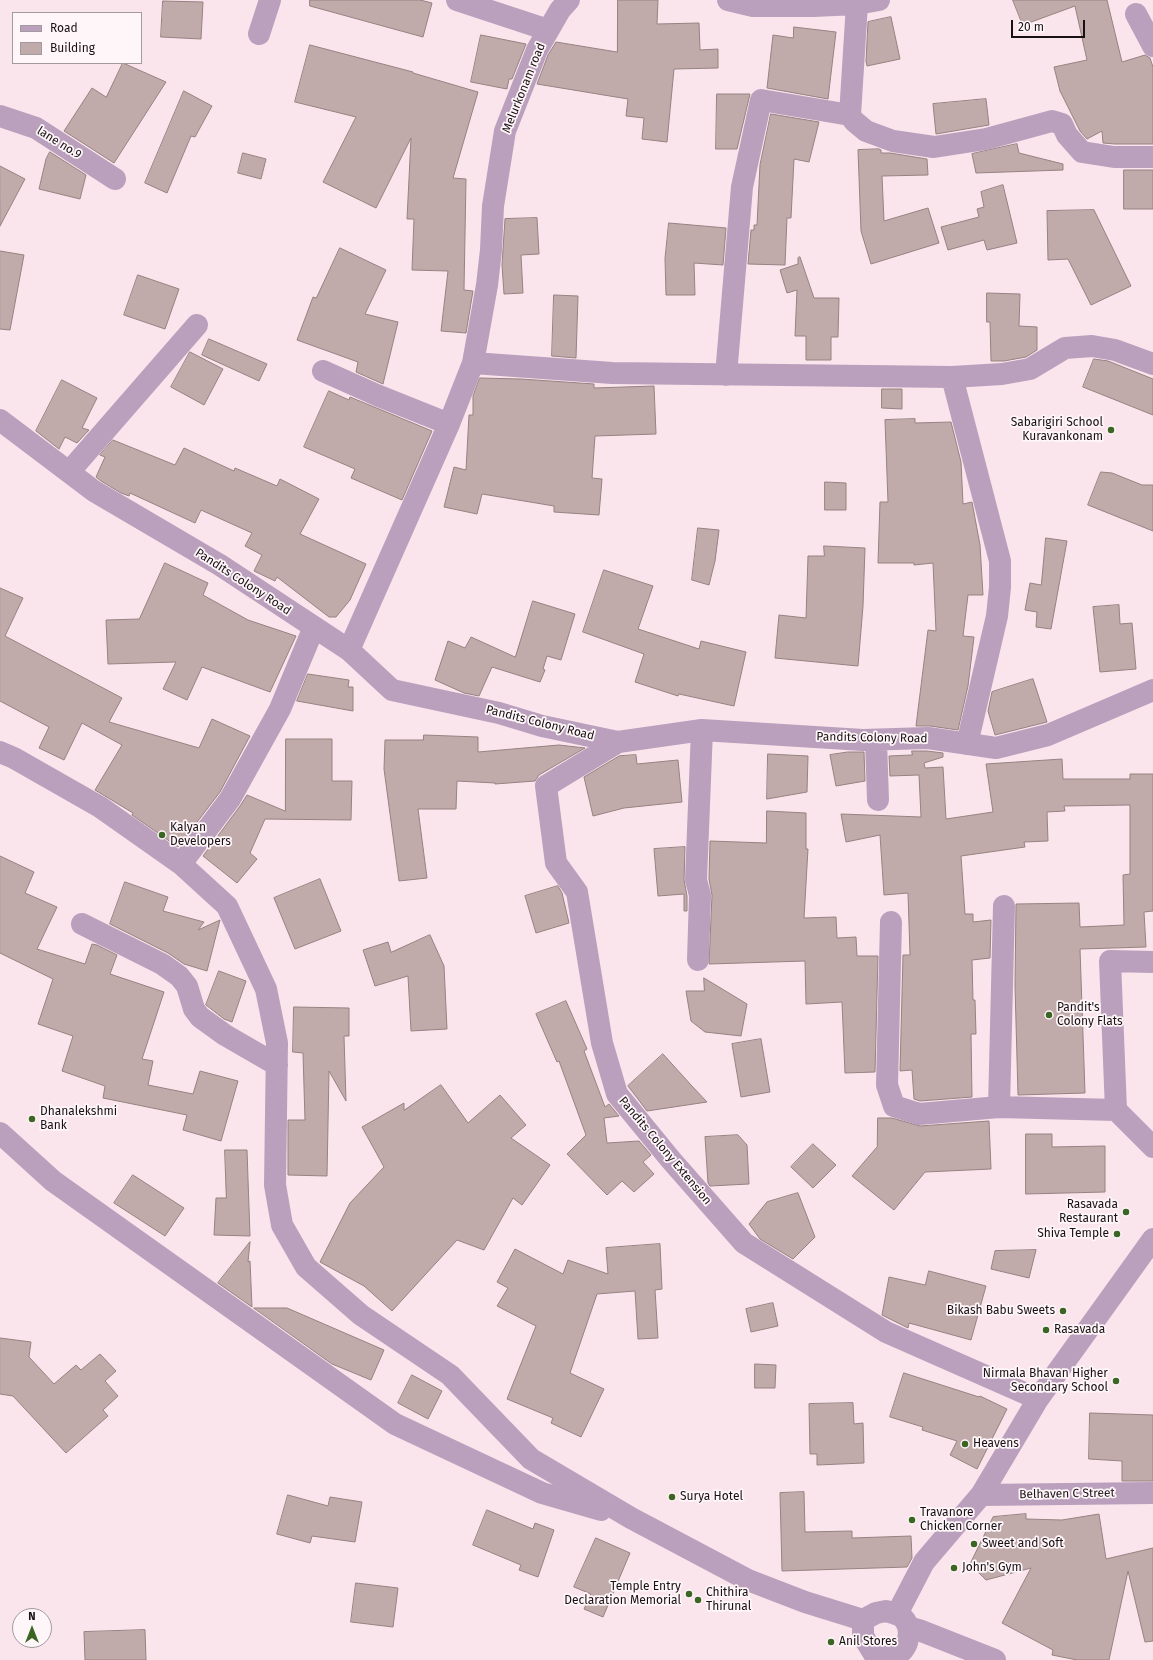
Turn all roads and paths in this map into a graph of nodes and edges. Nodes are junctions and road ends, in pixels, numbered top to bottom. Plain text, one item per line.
1 (270, 0) edge
2 (457, 0) edge
3 (569, 0) edge
4 (728, 0) edge
5 (879, 0) edge
6 (857, 4) junction
7 (1136, 14) dead end
8 (548, 30) junction
9 (259, 34) dead end
10 (1153, 46) edge
11 (850, 115) junction
12 (0, 116) edge
13 (1153, 157) edge
14 (115, 179) dead end
15 (197, 324) dead end
16 (473, 363) junction
17 (1153, 364) edge
18 (323, 371) dead end
19 (726, 375) junction
20 (952, 377) junction
21 (0, 420) edge
22 (450, 424) junction
23 (69, 472) junction
24 (314, 627) junction
25 (349, 650) junction
26 (1153, 690) edge
27 (702, 730) junction
28 (876, 740) junction
29 (618, 742) junction
30 (967, 744) junction
31 (0, 752) edge
32 (878, 800) dead end
33 (181, 864) junction
34 (1004, 906) dead end
35 (891, 922) dead end
36 (82, 924) dead end
37 (698, 960) dead end
38 (1153, 962) edge
39 (278, 1065) junction
40 (999, 1107) junction
41 (1116, 1110) junction
42 (0, 1134) edge
43 (1153, 1147) edge
44 (1153, 1239) edge
45 (1038, 1400) junction
46 (1153, 1493) edge
47 (981, 1495) junction
48 (631, 1518) junction
49 (863, 1620) junction
50 (903, 1621) junction
51 (873, 1657) edge
52 (993, 1659) edge

1 - 9 street
2 - 8 street
3 - 8 street, Melurkonam road
4 - 6 street
5 - 6 street
6 - 11 street
7 - 10 street
8 - 16 street, Melurkonam road
11 - 13 street
11 - 19 street
12 - 14 street, lane no.9
15 - 23 street
16 - 19 street
16 - 22 street, Melurkonam road
17 - 20 street
18 - 22 street
19 - 20 street
20 - 30 street
21 - 23 street, Pandits Colony Road
22 - 25 street, Melurkonam road
23 - 24 street, Pandits Colony Road
24 - 25 street, Pandits Colony Road
24 - 33 street
25 - 29 street, Pandits Colony Road
26 - 30 street, Pandits Colony Road
27 - 28 street, Pandits Colony Road
27 - 29 street, Pandits Colony Road
27 - 37 street
28 - 30 street, Pandits Colony Road
28 - 32 street
29 - 45 street, Pandits Colony Extension
31 - 33 street
33 - 39 street
34 - 40 street
35 - 40 street
36 - 39 street
38 - 41 street
39 - 48 street
40 - 41 street
41 - 43 street
42 - 48 street
44 - 45 street
45 - 47 street
46 - 47 street, Belhaven C Street
47 - 50 street
48 - 49 street
49 - 50 street
49 - 51 street
50 - 51 street
50 - 52 street

